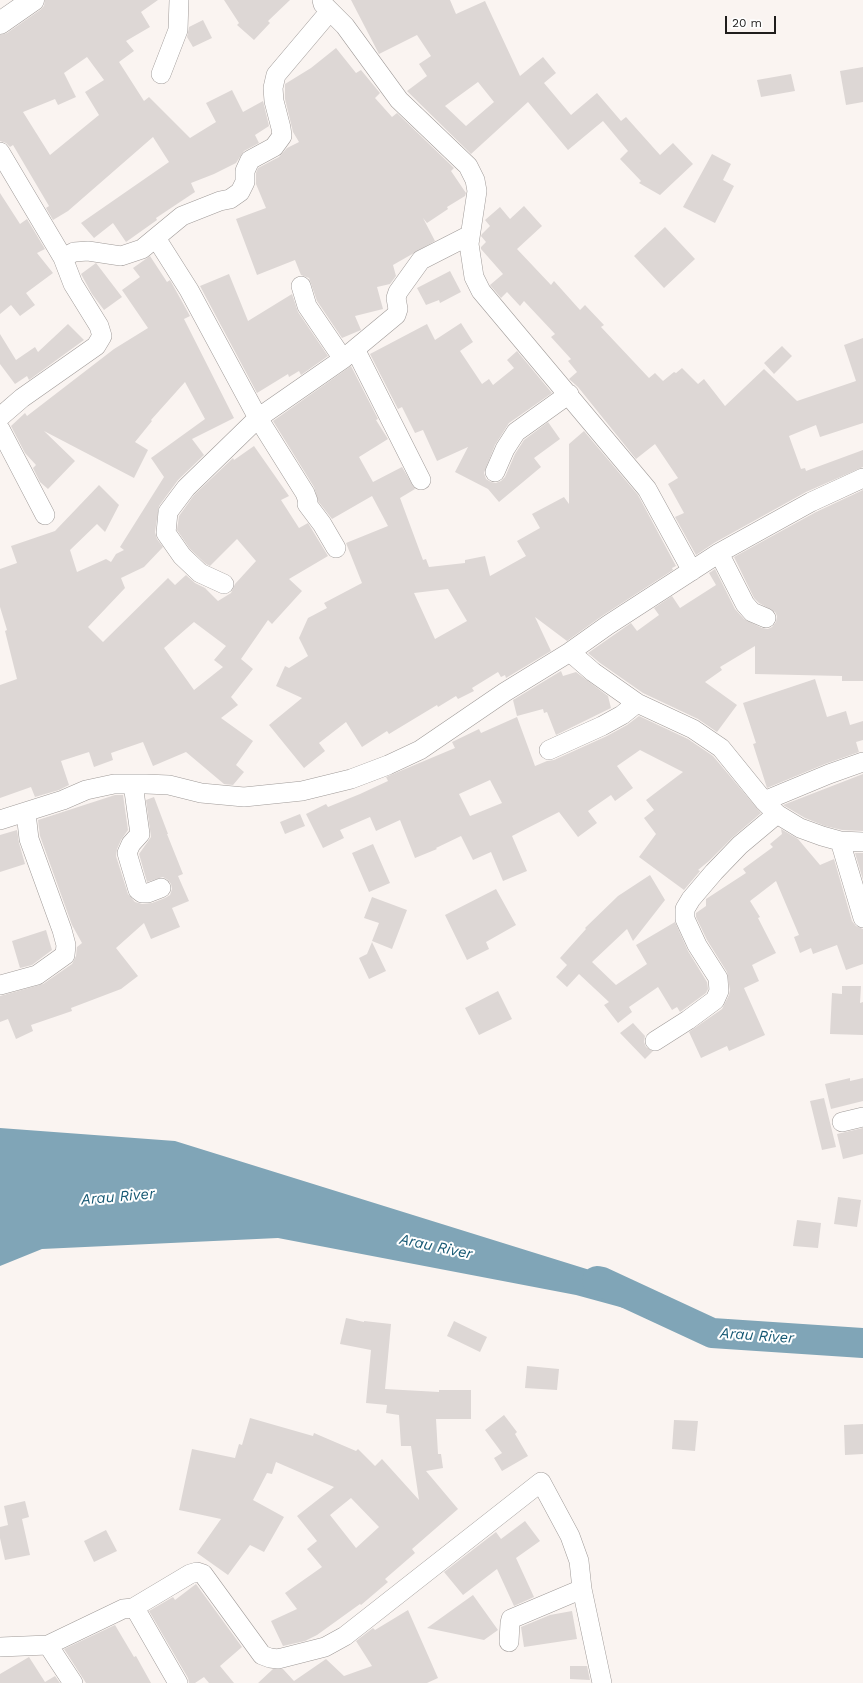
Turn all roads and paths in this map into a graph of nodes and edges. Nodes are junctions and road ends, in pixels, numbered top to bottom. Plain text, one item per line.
1 (33, 0) edge
2 (179, 0) edge
3 (326, 5) edge
4 (0, 23) edge
5 (161, 74) dead end
6 (0, 152) edge
7 (470, 235) junction
8 (156, 238) junction
9 (63, 258) junction
10 (301, 286) dead end
11 (349, 354) junction
12 (569, 394) junction
13 (258, 418) junction
14 (0, 428) edge
15 (495, 472) dead end
16 (863, 478) edge
17 (421, 480) dead end
18 (45, 515) dead end
19 (336, 548) dead end
20 (720, 553) junction
21 (692, 572) junction
22 (224, 584) dead end
23 (766, 618) dead end
24 (570, 652) junction
25 (637, 703) junction
26 (549, 750) dead end
27 (863, 762) edge
28 (133, 784) junction
29 (764, 800) junction
30 (26, 813) junction
31 (777, 814) junction
32 (0, 820) edge
33 (840, 841) junction
34 (863, 842) edge
35 (161, 888) dead end
36 (863, 918) edge
37 (0, 985) edge
38 (655, 1041) dead end
39 (863, 1118) edge
40 (842, 1122) dead end
41 (582, 1589) junction
42 (133, 1608) junction
43 (509, 1642) dead end
44 (48, 1645) junction
45 (0, 1647) edge
46 (73, 1683) edge
47 (178, 1683) edge
48 (602, 1683) edge

1 - 4 highway
2 - 5 street
3 - 7 street
3 - 8 street
6 - 9 street
7 - 11 street
7 - 12 street
8 - 9 street
8 - 13 street
9 - 14 street
10 - 11 street
11 - 13 street
11 - 17 street
12 - 15 street
12 - 21 street
13 - 19 street
13 - 22 street
14 - 18 street
16 - 20 street
20 - 21 street
20 - 23 street
21 - 24 street
24 - 25 street
24 - 28 street
25 - 26 street
25 - 29 street
27 - 29 street
28 - 30 street
28 - 35 street
29 - 31 street
30 - 32 street
30 - 37 street
31 - 33 street
31 - 38 street
33 - 34 street
33 - 36 street
39 - 40 street
41 - 42 street
41 - 43 street
41 - 48 street
42 - 44 street
42 - 47 street
44 - 45 street
44 - 46 street

